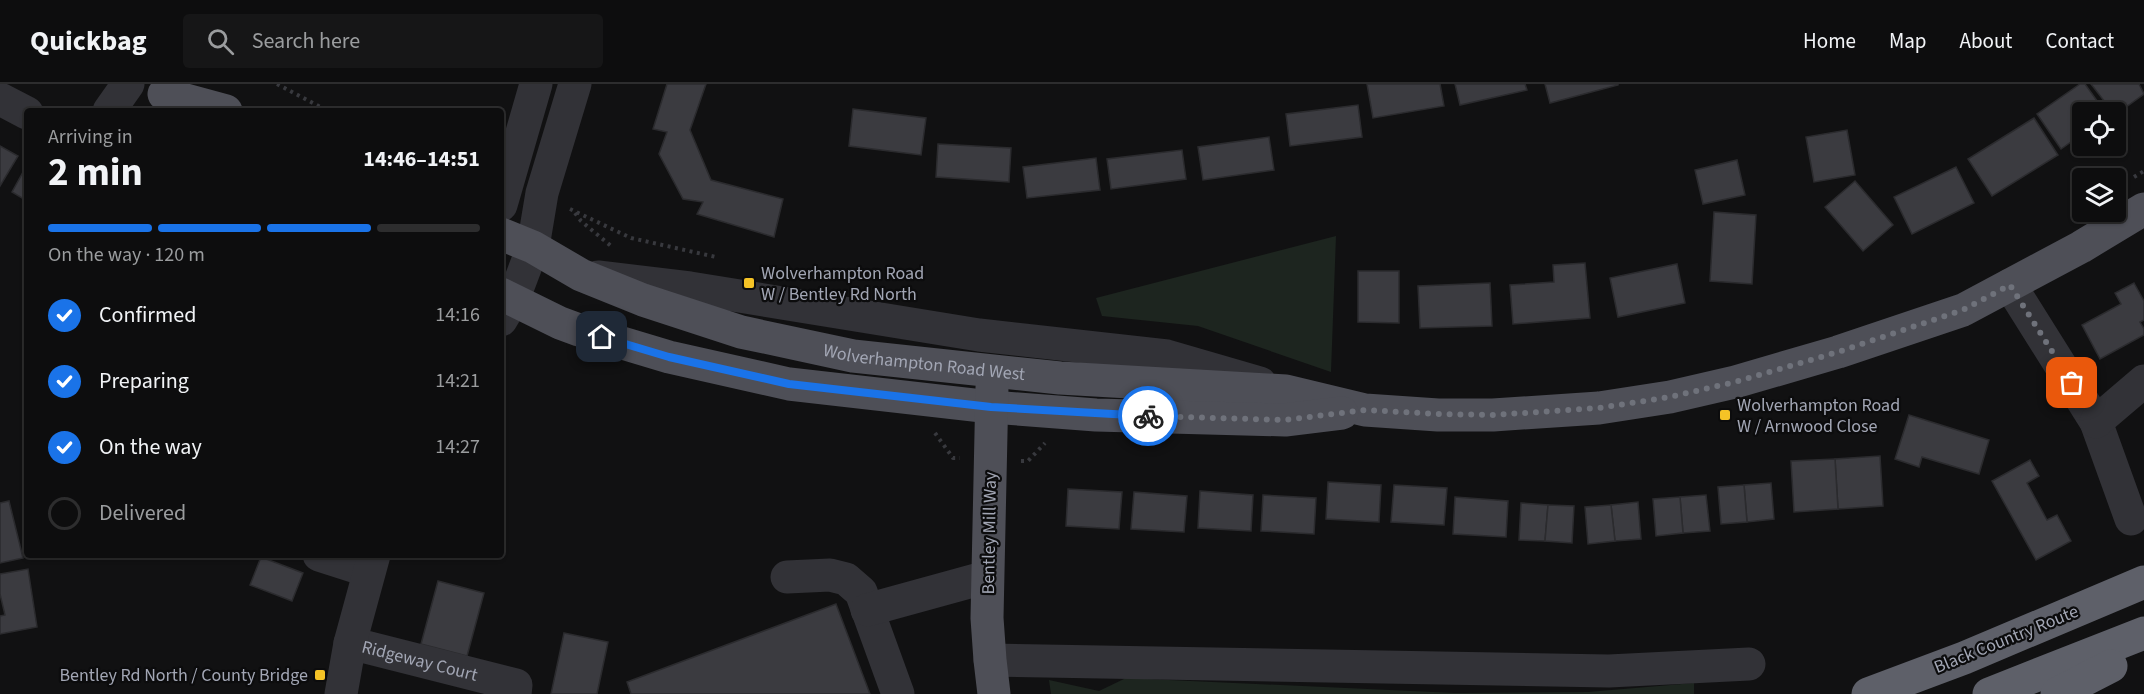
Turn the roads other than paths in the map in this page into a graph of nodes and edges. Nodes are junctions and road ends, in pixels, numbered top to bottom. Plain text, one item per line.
1 (128, 84) edge
2 (536, 84) edge
3 (575, 84) edge
4 (166, 96) edge
5 (0, 99) edge
6 (112, 108) edge
7 (214, 108) edge
8 (24, 111) edge
9 (504, 195) edge
10 (2144, 209) edge
11 (504, 235) edge
12 (533, 248) junction
13 (581, 275) junction
14 (2010, 285) junction
15 (505, 304) edge
16 (993, 372) junction
17 (2144, 381) edge
18 (1286, 391) junction
19 (991, 407) junction
20 (1365, 410) junction
21 (2096, 422) junction
22 (2131, 519) dead end
23 (338, 558) edge
24 (371, 563) edge
25 (987, 576) junction
26 (787, 577) dead end
27 (2144, 582) edge
28 (867, 610) junction
29 (2144, 633) edge
30 (350, 643) junction
31 (2144, 648) edge
32 (990, 660) junction
33 (1749, 664) dead end
34 (341, 694) edge
35 (515, 694) edge
36 (898, 694) edge
37 (994, 694) edge
38 (1868, 694) edge
39 (1989, 694) edge
40 (2057, 694) edge

1 - 6 street
2 - 9 street
3 - 12 street
4 - 7 main road
5 - 8 street
10 - 14 main road, Wolverhampton Road West
11 - 12 main road, Wolverhampton Road West
12 - 13 main road, Wolverhampton Road West
12 - 15 street
13 - 16 main road, Wolverhampton Road West
13 - 18 street
14 - 20 main road, Wolverhampton Road West
14 - 21 street
15 - 19 main road, Wolverhampton Road West
16 - 18 main road, Wolverhampton Road West
16 - 19 main road, Bentley Mill Way
17 - 21 street
18 - 20 main road, Wolverhampton Road West
19 - 20 main road, Wolverhampton Road West
19 - 25 main road, Bentley Mill Way
21 - 22 street
23 - 24 street
24 - 30 street
25 - 28 street
25 - 32 main road, Bentley Mill Way
26 - 28 street
27 - 38 highway, Black Country Route
28 - 36 street
29 - 39 highway
30 - 34 street
30 - 35 street, Ridgeway Court
31 - 40 highway
32 - 33 street
32 - 37 main road, Bentley Mill Way

